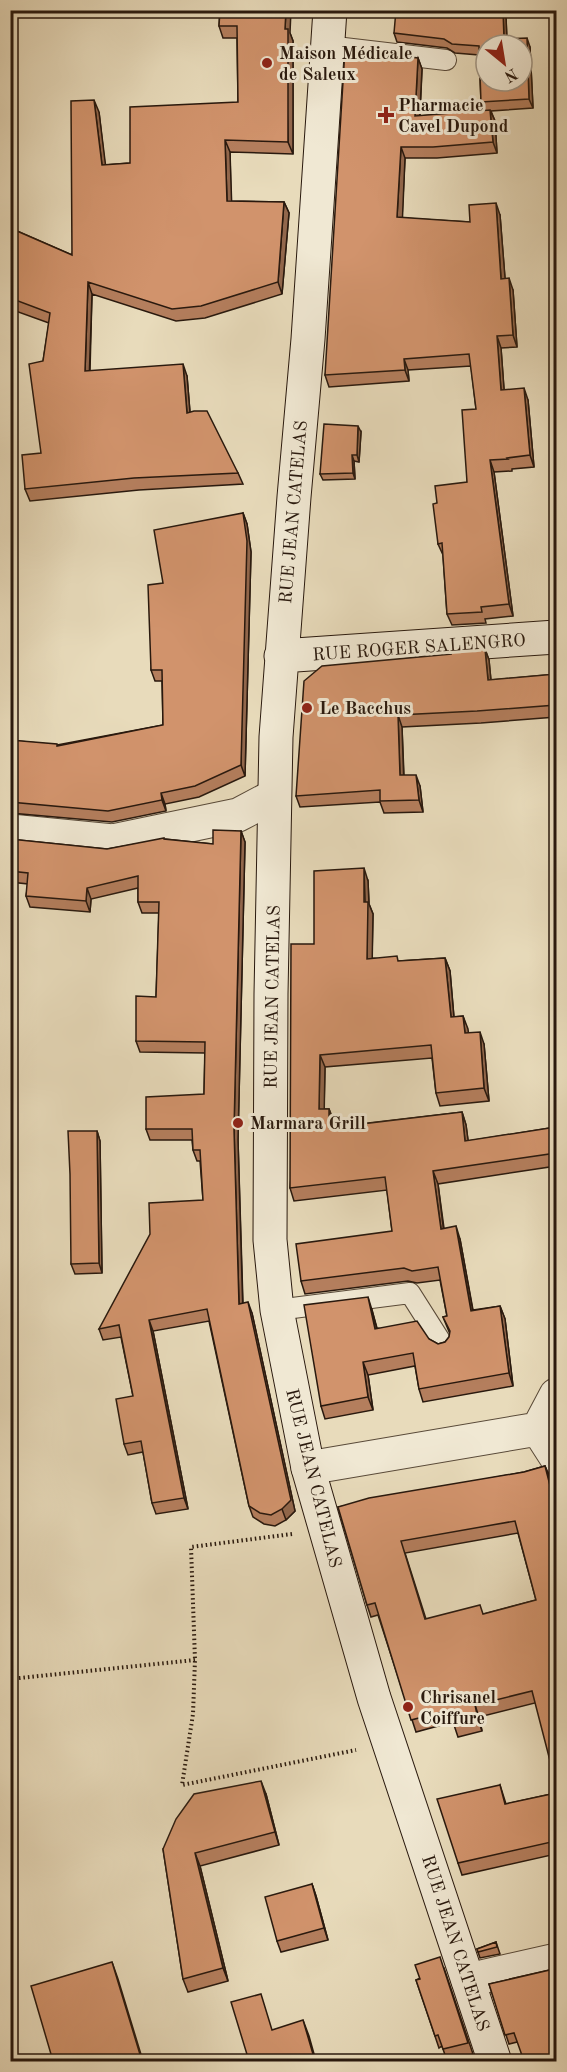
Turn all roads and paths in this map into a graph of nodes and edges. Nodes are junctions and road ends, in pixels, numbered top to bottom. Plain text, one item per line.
1 (330, 10) edge
2 (327, 46) junction
3 (446, 60) dead end
4 (556, 637) edge
5 (281, 656) junction
6 (274, 796) junction
7 (10, 831) edge
8 (277, 1310) junction
9 (442, 1345) edge
10 (556, 1395) edge
11 (538, 1429) junction
12 (556, 1457) edge
13 (308, 1468) junction
14 (324, 1526) junction
15 (195, 1660) junction
16 (10, 1679) edge
17 (389, 1743) junction
18 (556, 1960) edge
19 (468, 1980) junction
20 (495, 2061) edge

1 - 2 street, RUE JEAN CATELAS
2 - 3 lane
2 - 5 street, RUE JEAN CATELAS
4 - 5 street, RUE ROGER SALENGRO
5 - 6 street, RUE JEAN CATELAS
6 - 7 street
6 - 8 street, RUE JEAN CATELAS
8 - 9 lane
8 - 13 street, RUE JEAN CATELAS
10 - 11 street
11 - 12 street
11 - 13 street
13 - 14 street, RUE JEAN CATELAS
14 - 15 path
14 - 17 street, RUE JEAN CATELAS
15 - 16 path
15 - 17 path
17 - 19 street, RUE JEAN CATELAS
18 - 19 street
19 - 20 street, RUE JEAN CATELAS

